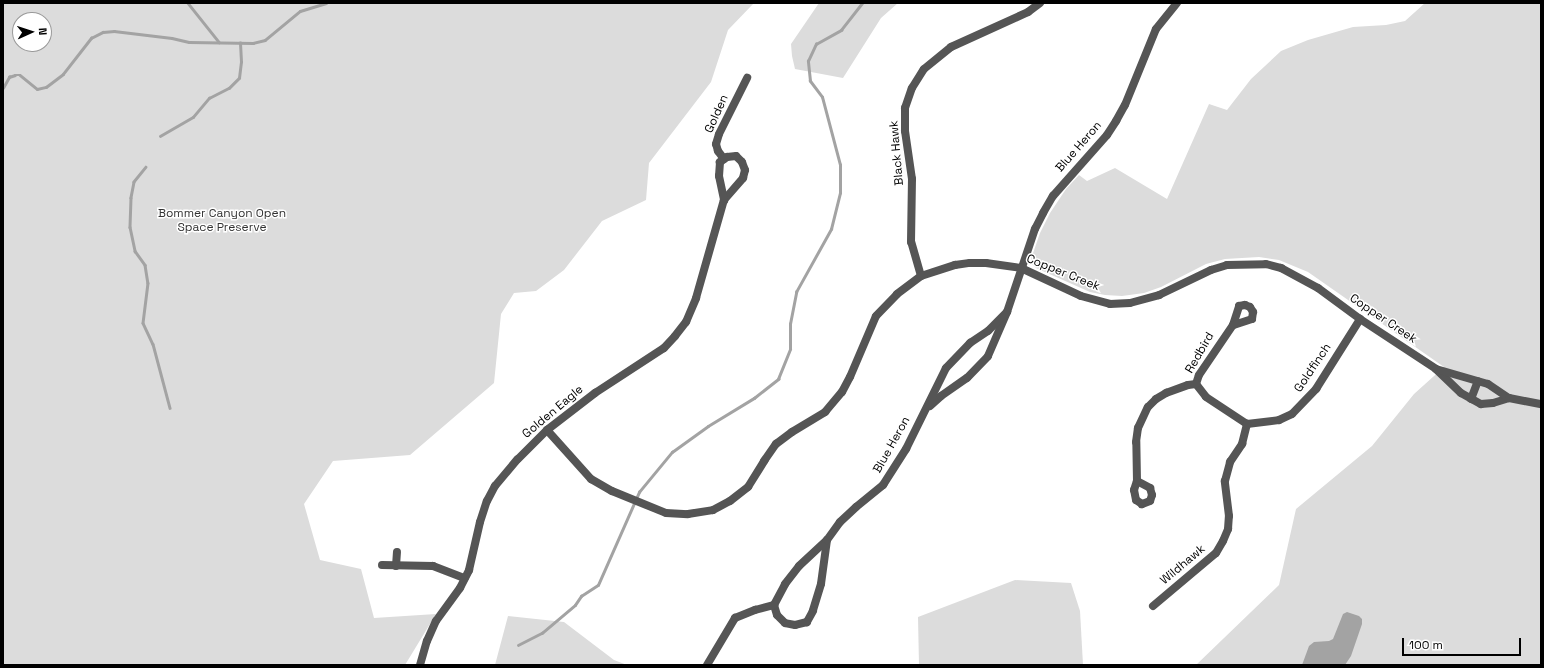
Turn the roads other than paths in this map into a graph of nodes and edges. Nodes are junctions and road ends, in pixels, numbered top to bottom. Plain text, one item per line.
1 (1040, 3) edge
2 (1177, 3) edge
3 (747, 78) dead end
4 (724, 159) junction
5 (724, 200) junction
6 (1022, 268) junction
7 (921, 276) junction
8 (1007, 312) junction
9 (1360, 319) junction
10 (1233, 325) dead end
11 (1436, 369) junction
12 (1478, 381) junction
13 (1196, 384) junction
14 (1509, 398) junction
15 (1471, 399) junction
16 (1541, 404) edge
17 (925, 410) junction
18 (1247, 424) junction
19 (547, 430) junction
20 (1137, 481) dead end
21 (827, 540) junction
22 (397, 552) dead end
23 (382, 565) dead end
24 (396, 566) junction
25 (465, 578) junction
26 (774, 605) junction
27 (1153, 606) dead end
28 (420, 665) edge
29 (707, 665) edge

1 - 7 street, Black Hawk
2 - 6 street, Blue Heron
3 - 4 street, Golden
4 - 5 street, Golden Eagle
4 - 5 street, Golden Eagle
5 - 19 street, Golden Eagle
6 - 7 street, Copper Creek
6 - 8 street, Blue Heron
6 - 9 street, Copper Creek
7 - 19 street, Copper Creek
8 - 17 street, Blue Heron
8 - 17 street, Blue Heron
9 - 11 street, Copper Creek
9 - 18 street, Goldfinch
10 - 13 street, Redbird
11 - 12 street, Copper Creek
11 - 15 street, Copper Creek
12 - 14 street, Copper Creek
12 - 15 street
13 - 18 street
13 - 20 street, Redbird
14 - 15 street, Copper Creek
14 - 16 street, Copper Creek
17 - 21 street, Blue Heron
18 - 27 street, Wildhawk
19 - 25 street, Golden Eagle
21 - 26 street, Blue Heron
21 - 26 street, Blue Heron
22 - 24 street
23 - 24 street
24 - 25 street
25 - 28 street, Golden Eagle
26 - 29 street

